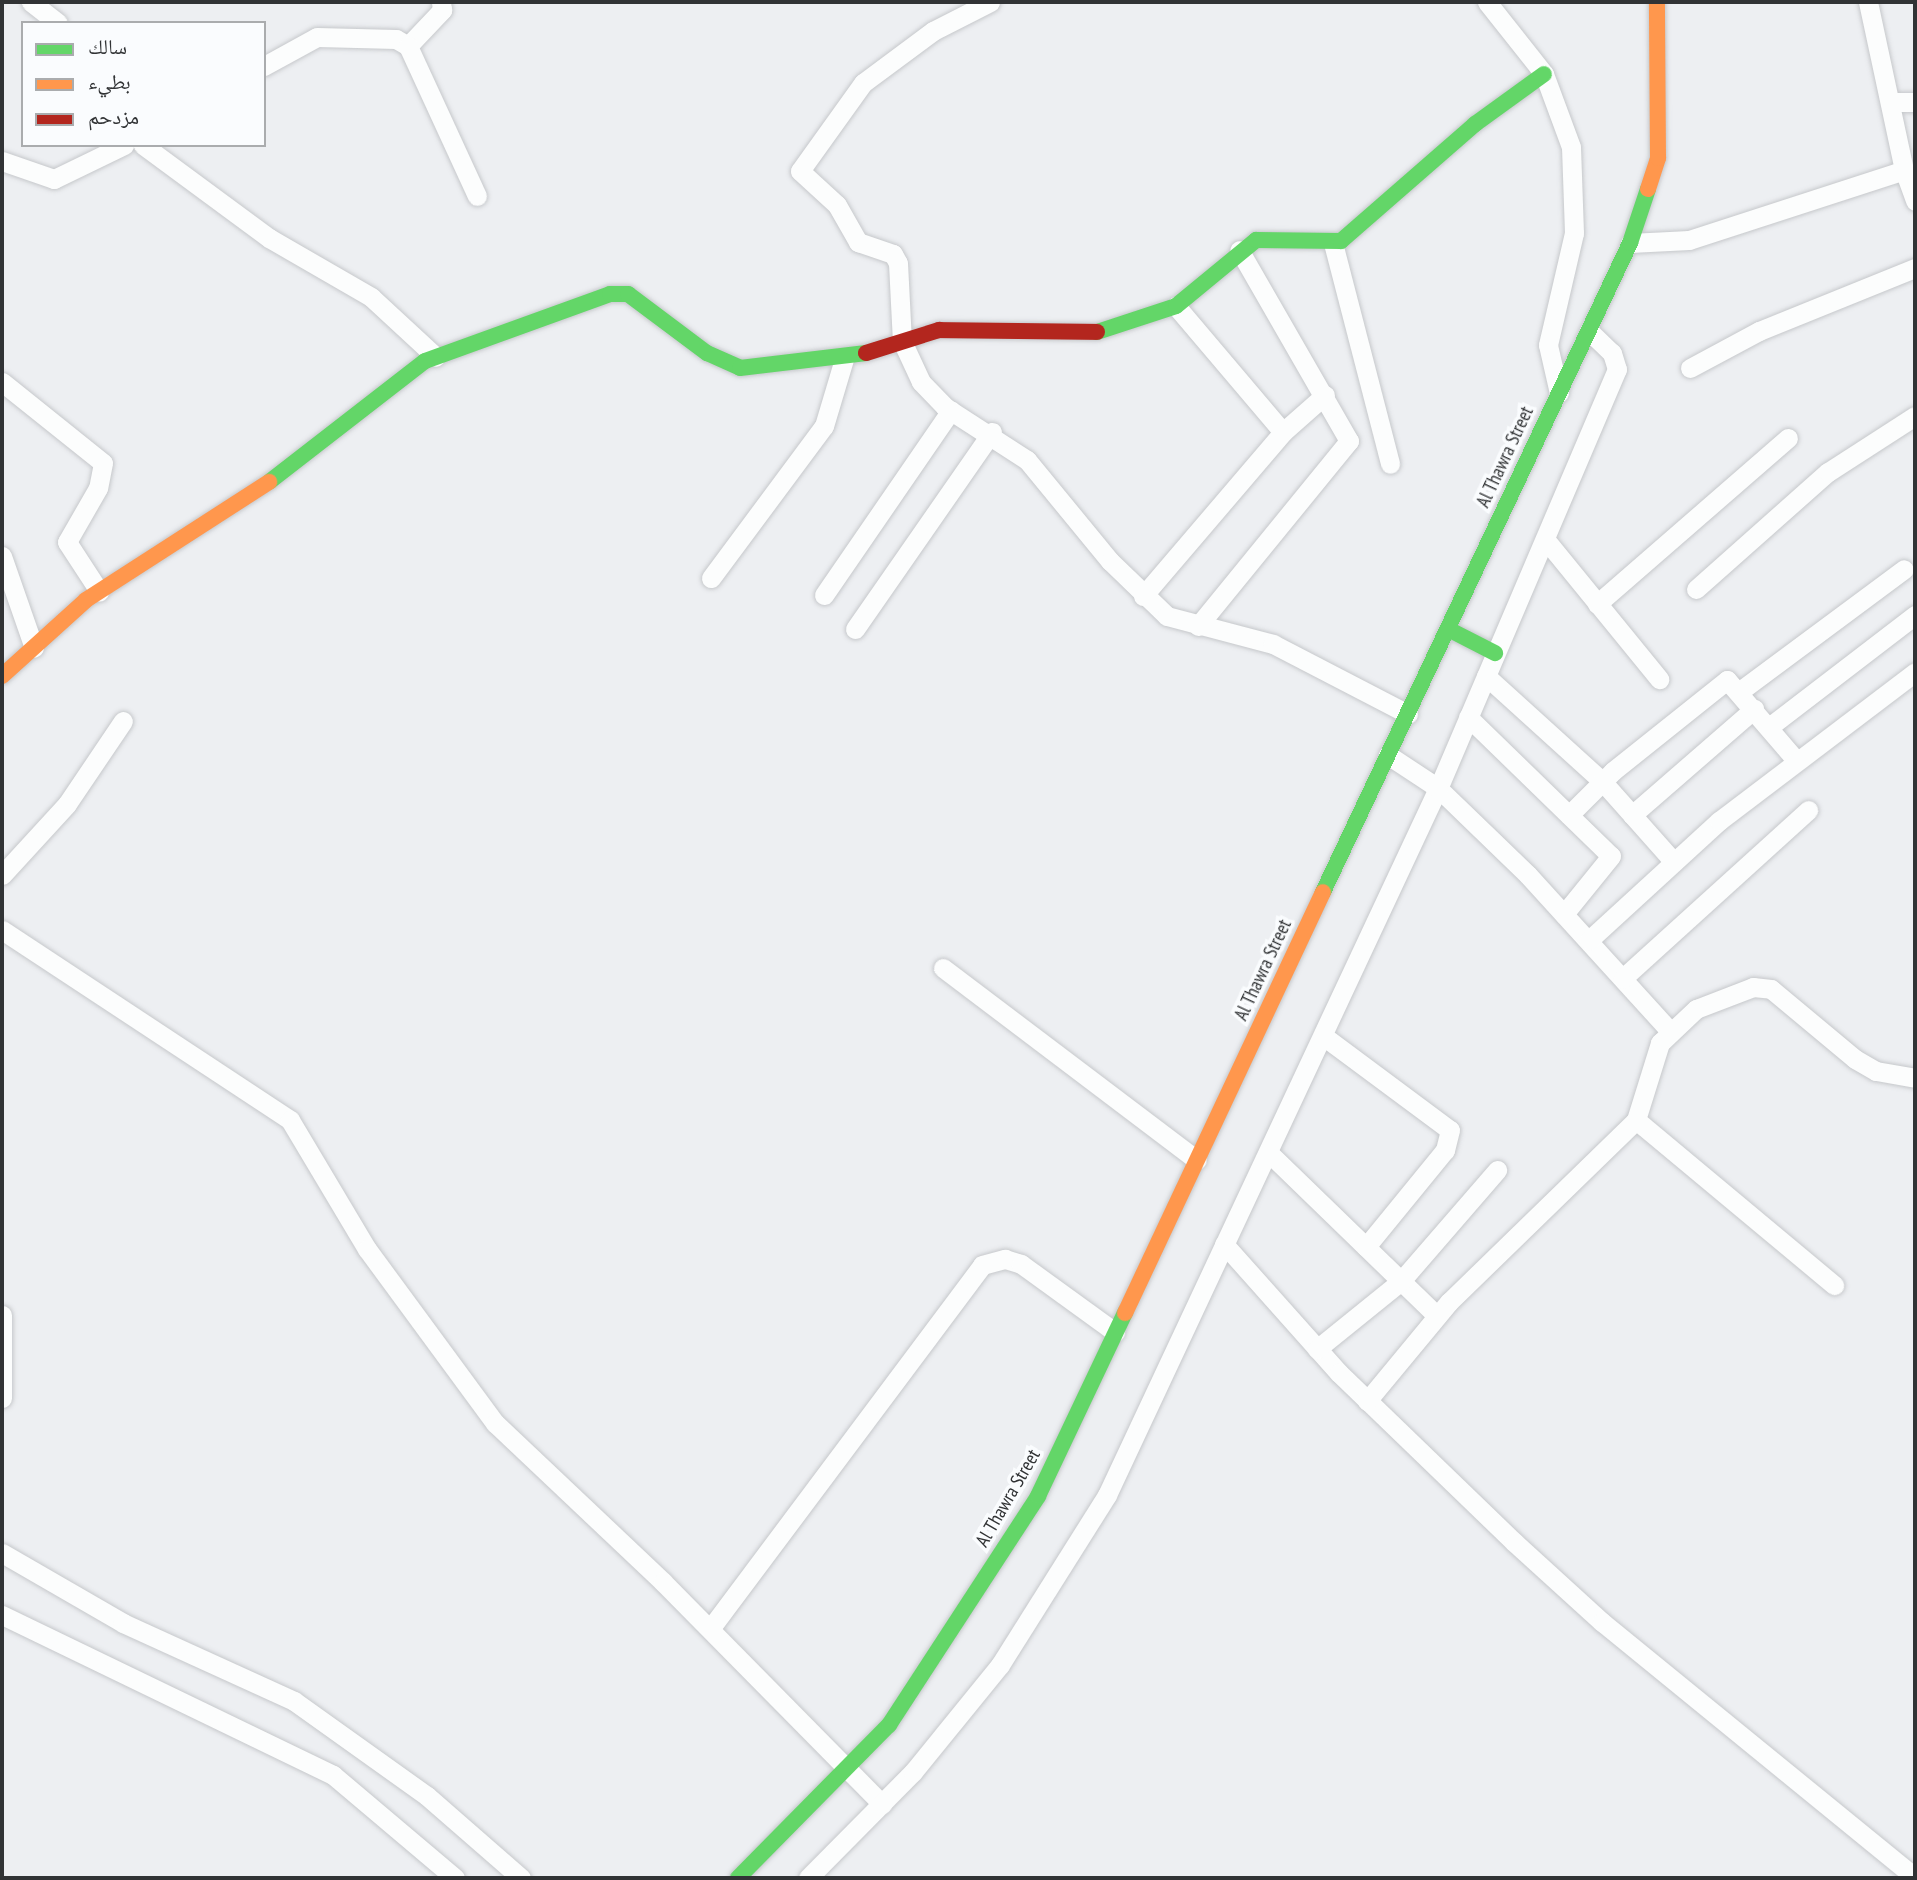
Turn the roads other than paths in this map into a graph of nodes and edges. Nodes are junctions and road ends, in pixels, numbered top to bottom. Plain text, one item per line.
1 (31, 2) edge
2 (441, 2) edge
3 (990, 2) edge
4 (1487, 2) edge
5 (1657, 2) edge
6 (1868, 2) edge
7 (55, 21) edge
8 (408, 46) junction
9 (266, 65) edge
10 (1544, 74) junction
11 (1893, 102) junction
12 (1915, 102) edge
13 (120, 147) edge
14 (146, 147) edge
15 (2, 161) edge
16 (1905, 170) junction
17 (477, 196) dead end
18 (1915, 201) edge
19 (1333, 243) junction
20 (1630, 243) junction
21 (1240, 250) junction
22 (1915, 268) edge
23 (1176, 306) junction
24 (1588, 331) junction
25 (902, 341) junction
26 (436, 357) junction
27 (844, 359) junction
28 (1690, 368) dead end
29 (2, 382) edge
30 (1559, 394) junction
31 (1325, 395) junction
32 (951, 410) junction
33 (1915, 416) edge
34 (992, 432) junction
35 (1283, 432) junction
36 (1788, 439) dead end
37 (1390, 464) dead end
38 (1545, 539) junction
39 (2, 556) edge
40 (1904, 569) dead end
41 (711, 578) dead end
42 (1696, 589) dead end
43 (99, 591) junction
44 (824, 595) dead end
45 (1143, 596) junction
46 (1597, 604) junction
47 (1915, 615) edge
48 (1198, 626) junction
49 (855, 629) dead end
50 (1448, 629) junction
51 (34, 648) junction
52 (1495, 653) junction
53 (1915, 672) edge
54 (2, 676) edge
55 (1486, 676) junction
56 (1659, 679) dead end
57 (1740, 691) junction
58 (1754, 709) junction
59 (1408, 713) junction
60 (1468, 717) junction
61 (123, 720) dead end
62 (1769, 727) junction
63 (1388, 755) junction
64 (1795, 760) junction
65 (1602, 781) junction
66 (1438, 788) junction
67 (1808, 810) dead end
68 (1569, 815) junction
69 (1632, 815) junction
70 (1673, 860) junction
71 (2, 875) edge
72 (1564, 914) junction
73 (2, 930) edge
74 (1589, 940) junction
75 (943, 968) dead end
76 (1623, 978) junction
77 (1669, 1031) junction
78 (1326, 1038) junction
79 (1915, 1078) edge
80 (1636, 1120) junction
81 (1269, 1153) junction
82 (1197, 1160) junction
83 (1497, 1170) dead end
84 (1224, 1244) junction
85 (1366, 1247) junction
86 (1401, 1281) junction
87 (1834, 1285) dead end
88 (2, 1315) edge
89 (1437, 1316) junction
90 (1115, 1332) junction
91 (1317, 1349) junction
92 (2, 1398) edge
93 (1367, 1401) junction
94 (2, 1553) edge
95 (2, 1615) edge
96 (710, 1629) junction
97 (846, 1768) junction
98 (882, 1804) junction
99 (1915, 1877) edge
100 (455, 1878) edge
101 (521, 1878) edge
102 (738, 1878) edge
103 (808, 1878) edge

1 - 7 street
2 - 8 street
3 - 25 street
4 - 10 street
5 - 20 main road, Al Thawra Street
6 - 11 street
8 - 9 street
8 - 17 street
10 - 19 main road
10 - 30 street
11 - 12 street
11 - 16 street
13 - 15 street
14 - 26 street
16 - 18 street
16 - 20 street
19 - 21 main road
19 - 37 street
20 - 24 main road, Al Thawra Street
21 - 23 main road
21 - 31 street
22 - 28 street
23 - 25 main road
23 - 35 street
24 - 30 main road, Al Thawra Street
24 - 38 street
25 - 27 main road
25 - 32 street
26 - 27 main road
26 - 43 main road
27 - 41 street
29 - 43 street
30 - 50 main road, Al Thawra Street
31 - 35 street
31 - 48 street
32 - 34 street
32 - 44 street
33 - 42 street
34 - 45 street
34 - 49 street
35 - 45 street
36 - 46 street
38 - 46 street
38 - 52 street
39 - 51 street
40 - 57 street
43 - 51 main road
45 - 48 street
46 - 56 street
47 - 62 street
48 - 59 street
50 - 52 main road
50 - 59 main road, Al Thawra Street
51 - 54 main road
52 - 55 street
53 - 64 street
55 - 60 street
55 - 65 street
57 - 58 street
57 - 65 street
58 - 62 street
58 - 69 street
59 - 63 main road, Al Thawra Street
60 - 66 street
60 - 68 street
61 - 71 street
62 - 64 street
63 - 66 street
63 - 82 main road, Al Thawra Street
64 - 70 street
65 - 68 street
65 - 69 street
66 - 72 street
66 - 78 street
67 - 76 street
68 - 72 street
69 - 70 street
70 - 74 street
72 - 74 street
73 - 96 street
74 - 76 street
75 - 82 street
76 - 77 street
77 - 79 street
77 - 80 street
78 - 81 street
78 - 85 street
80 - 87 street
80 - 89 street
81 - 84 street
81 - 85 street
82 - 90 main road, Al Thawra Street
83 - 86 street
84 - 91 street
84 - 98 street
85 - 86 street
86 - 89 street
86 - 91 street
88 - 92 street
89 - 93 street
90 - 96 street
90 - 97 main road, Al Thawra Street
91 - 93 street
93 - 99 street
94 - 101 street
95 - 100 street
96 - 97 street
97 - 98 street
97 - 102 main road, Al Thawra Street
98 - 103 street

